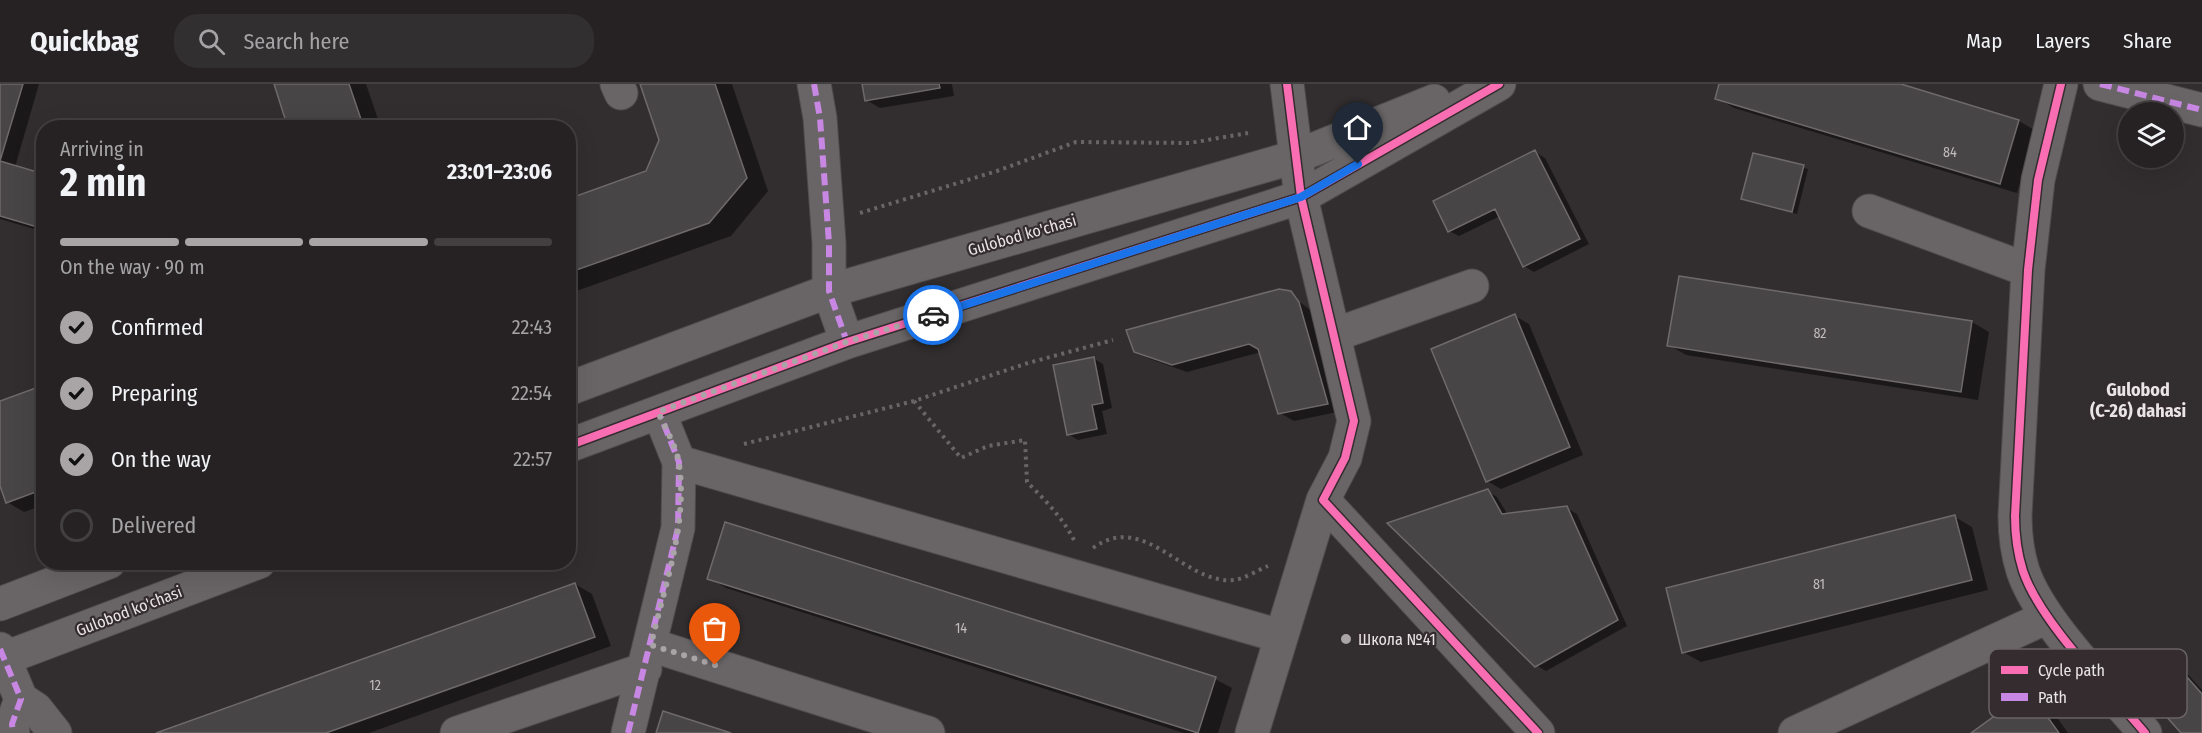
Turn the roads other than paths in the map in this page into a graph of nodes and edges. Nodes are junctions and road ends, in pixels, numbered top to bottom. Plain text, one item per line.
1 (814, 84) edge
2 (1287, 84) edge
3 (1477, 84) edge
4 (1499, 84) edge
5 (2061, 84) edge
6 (2100, 84) edge
7 (2202, 110) edge
8 (1295, 158) junction
9 (1301, 197) junction
10 (1869, 211) dead end
11 (2028, 270) junction
12 (1472, 286) dead end
13 (829, 291) junction
14 (1334, 335) junction
15 (847, 342) junction
16 (576, 386) edge
17 (658, 412) junction
18 (576, 443) edge
19 (686, 464) junction
20 (1323, 500) junction
21 (88, 570) edge
22 (237, 570) edge
23 (0, 604) edge
24 (2047, 616) junction
25 (1281, 636) junction
26 (2075, 649) edge
27 (1, 656) edge
28 (648, 657) junction
29 (21, 699) junction
30 (2132, 718) edge
31 (13, 733) edge
32 (55, 733) edge
33 (457, 733) edge
34 (628, 733) edge
35 (928, 733) edge
36 (1252, 733) edge
37 (1538, 733) edge
38 (1795, 733) edge
39 (2145, 733) edge

1 - 13 street
2 - 8 street
3 - 8 street, Gulobod ko'chasi
4 - 9 street
5 - 11 street
6 - 7 street
8 - 9 street
8 - 13 street, Gulobod ko'chasi
9 - 14 street
9 - 15 street
10 - 11 street
11 - 24 street
12 - 14 street
13 - 15 street
13 - 16 street, Gulobod ko'chasi
14 - 20 street
15 - 17 street
17 - 18 street
17 - 19 street
19 - 25 street
19 - 28 street
20 - 25 street
20 - 37 street
21 - 23 street
22 - 27 street, Gulobod ko'chasi
24 - 26 street
24 - 38 street
25 - 36 street
27 - 29 street
28 - 33 street
28 - 34 street
28 - 35 street
29 - 31 street
29 - 32 street
30 - 39 street

